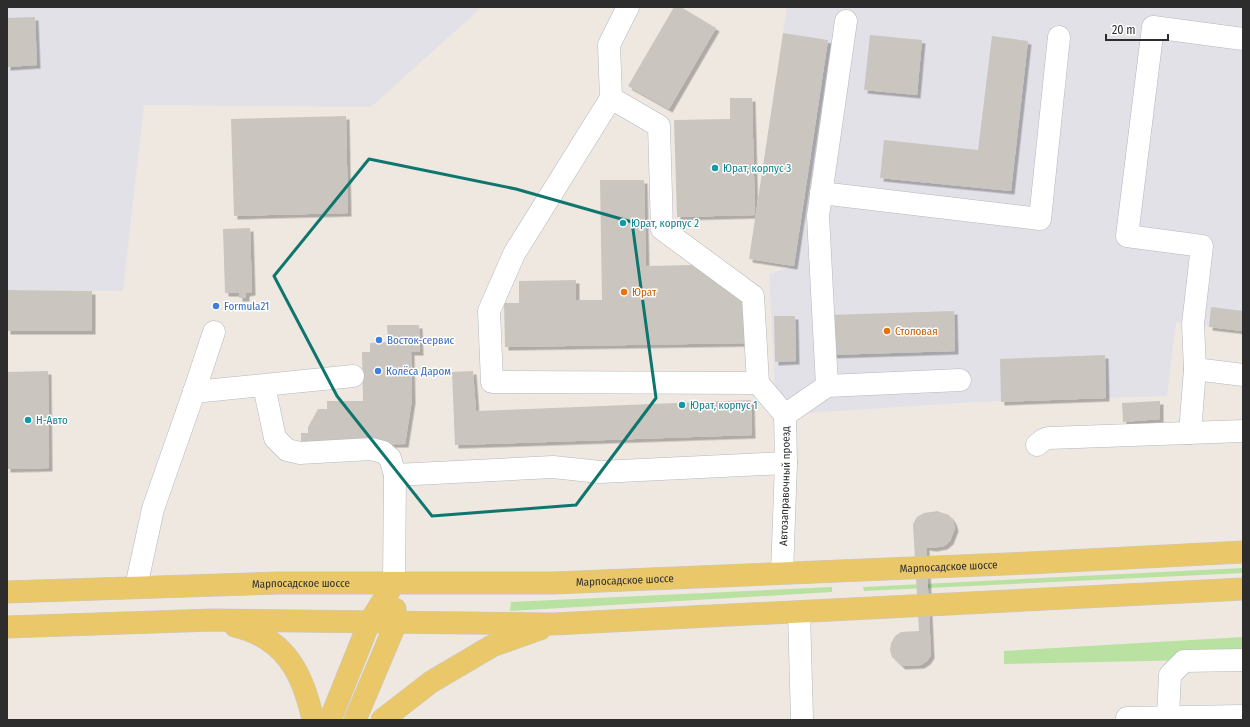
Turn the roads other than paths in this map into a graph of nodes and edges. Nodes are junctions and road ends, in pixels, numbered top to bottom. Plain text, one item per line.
1 (628, 7) edge
2 (846, 21) dead end
3 (1059, 37) dead end
4 (1243, 39) edge
5 (611, 98) junction
6 (821, 193) junction
7 (214, 332) dead end
8 (1195, 369) junction
9 (1243, 375) edge
10 (353, 376) dead end
11 (960, 380) dead end
12 (758, 383) junction
13 (264, 386) junction
14 (827, 386) junction
15 (194, 392) junction
16 (785, 415) junction
17 (1243, 431) edge
18 (1190, 433) junction
19 (1037, 445) dead end
20 (786, 463) junction
21 (395, 475) junction
22 (1243, 552) edge
23 (782, 573) junction
24 (394, 582) junction
25 (136, 587) junction
26 (1243, 589) edge
27 (7, 592) edge
28 (799, 612) junction
29 (213, 620) junction
30 (369, 623) junction
31 (396, 623) junction
32 (554, 624) junction
33 (7, 627) edge
34 (1243, 660) edge
35 (1243, 716) edge
36 (1168, 717) junction
37 (1127, 718) dead end
38 (313, 720) edge
39 (330, 720) edge
40 (355, 720) edge
41 (382, 720) edge
42 (802, 720) edge

1 - 5 street
2 - 6 street
3 - 6 street
4 - 8 street
5 - 12 street
5 - 12 street
6 - 14 street
7 - 15 street
8 - 9 street
8 - 18 street
10 - 13 street
11 - 14 street
12 - 16 street
13 - 15 street
13 - 21 street
14 - 16 street, Автозаправочный проезд
15 - 25 street
16 - 20 street, Автозаправочный проезд
17 - 18 street
18 - 19 street
20 - 21 street
20 - 23 street, Автозаправочный проезд
21 - 24 street
22 - 23 main road, Марпосадское шоссе
23 - 24 main road, Марпосадское шоссе
24 - 25 main road, Марпосадское шоссе
24 - 30 main road
24 - 31 main road
25 - 27 main road, Марпосадское шоссе
26 - 28 main road
28 - 32 main road
28 - 42 street
29 - 30 main road
29 - 33 main road
29 - 38 main road
30 - 31 main road
30 - 39 main road
31 - 32 main road
31 - 40 main road
32 - 41 main road
34 - 36 street
35 - 36 street
36 - 37 street

